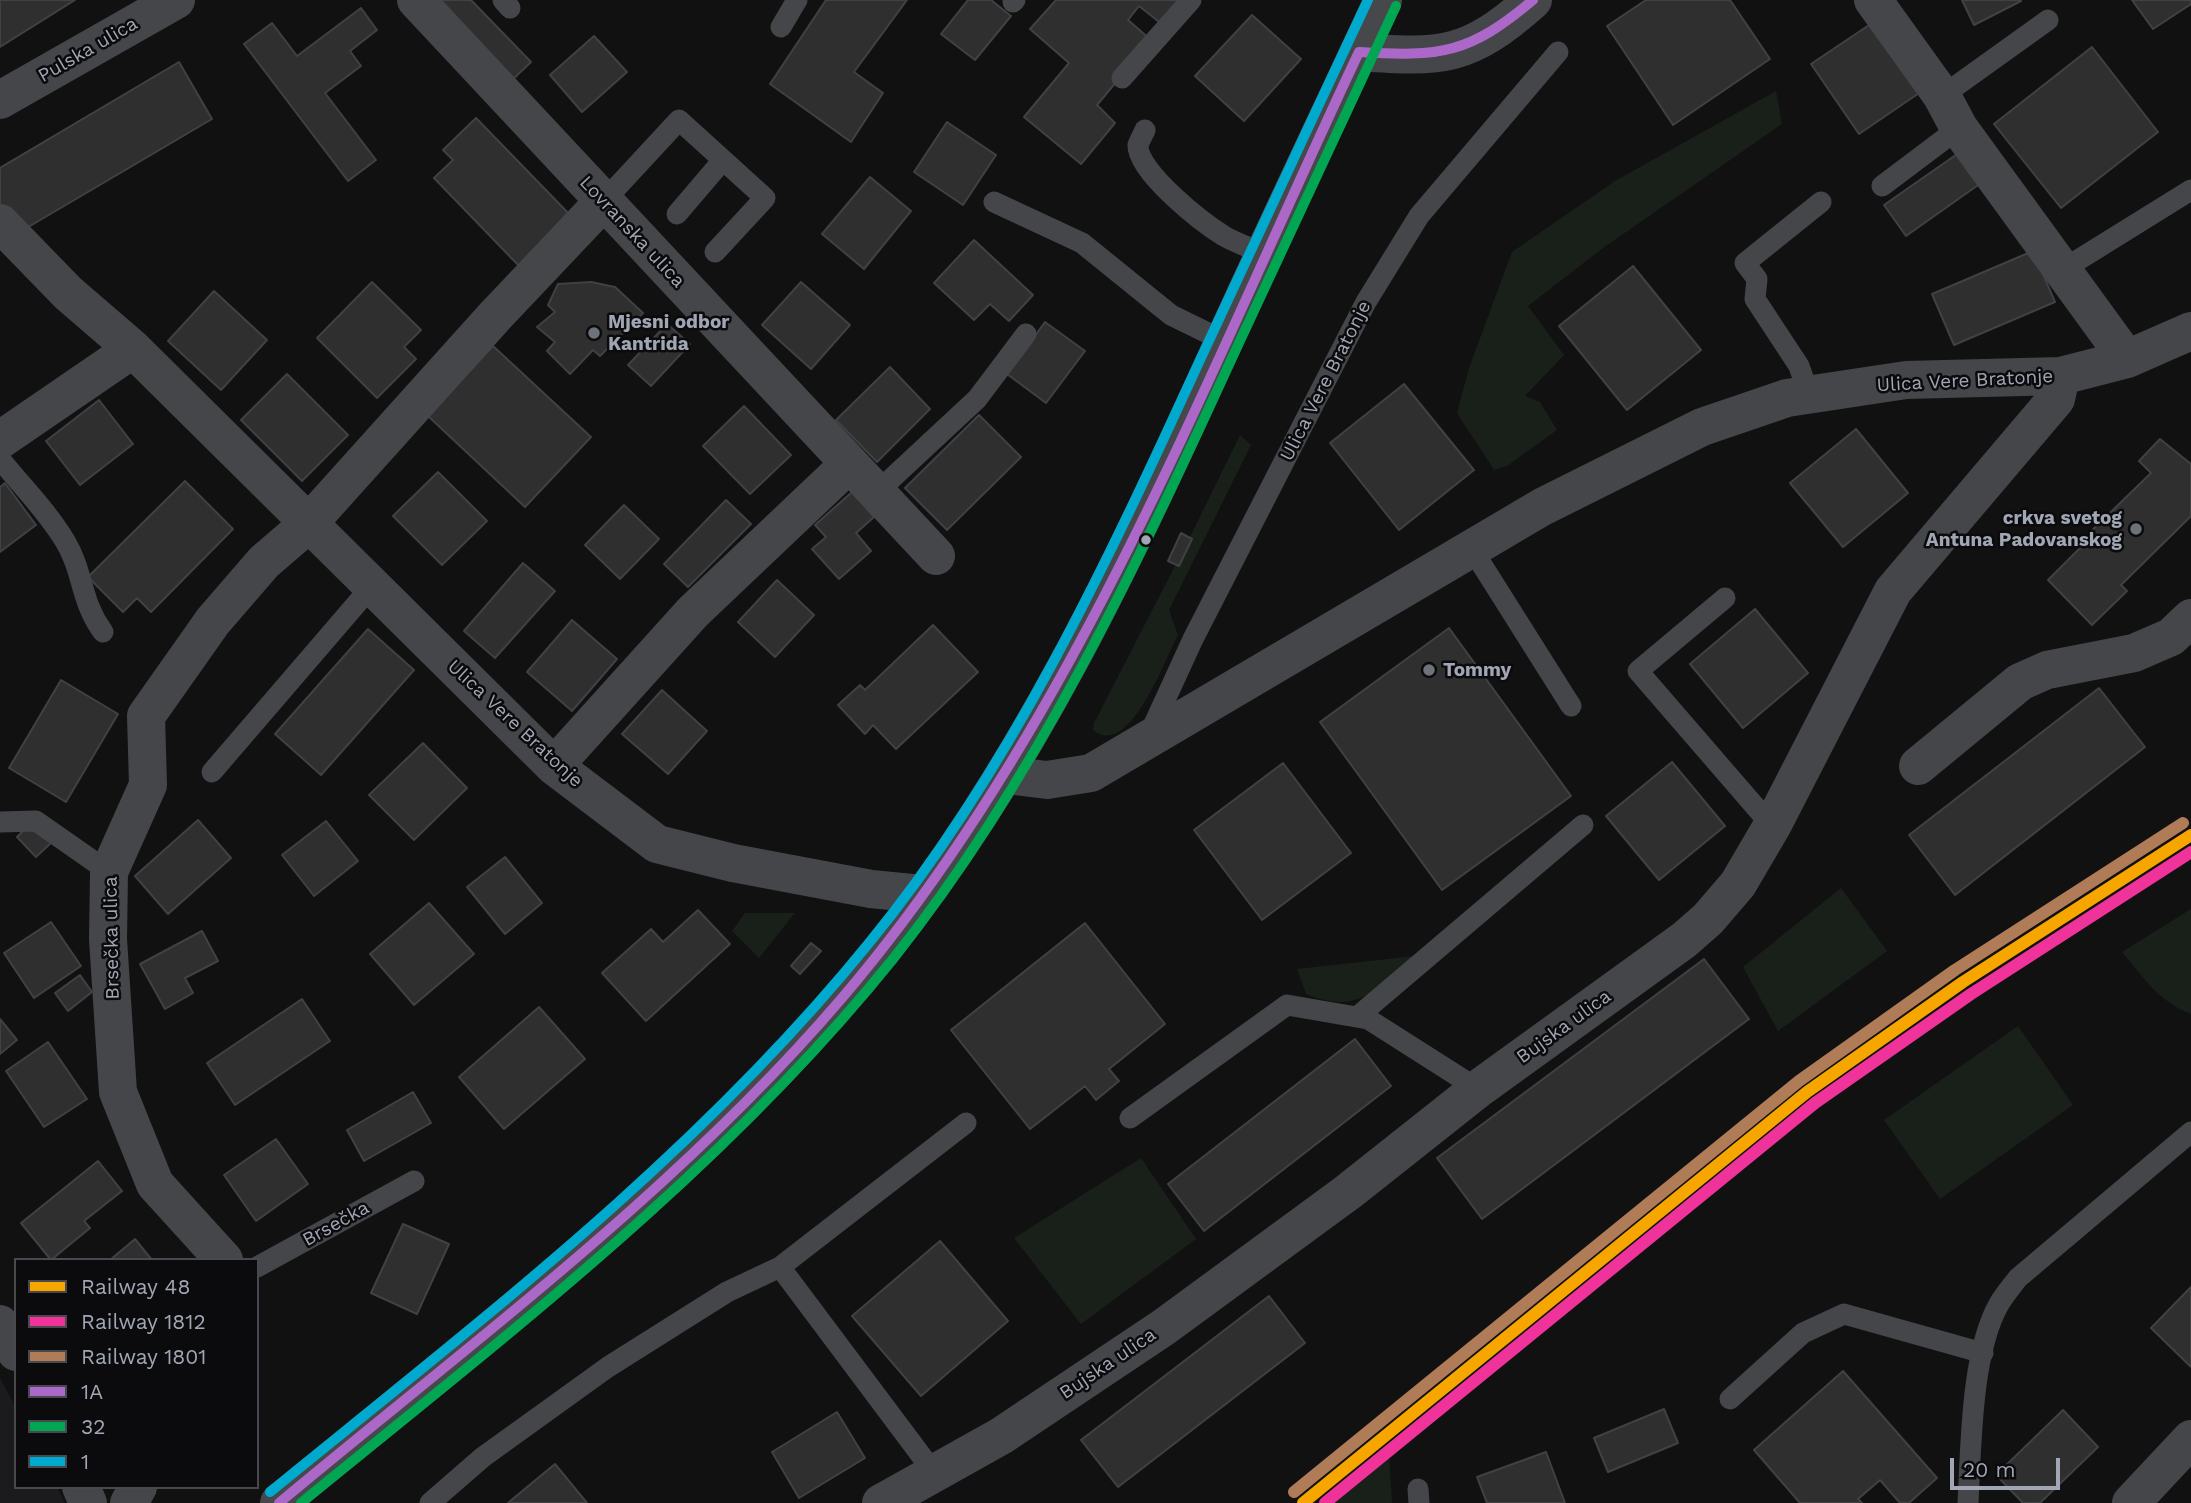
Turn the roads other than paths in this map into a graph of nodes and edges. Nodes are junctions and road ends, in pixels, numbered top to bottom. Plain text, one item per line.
1 (176, 0) edge
2 (416, 0) edge
3 (797, 0) edge
4 (1191, 0) edge
5 (1383, 0) edge
6 (1533, 0) edge
7 (1873, 0) edge
8 (2048, 20) dead end
9 (781, 27) dead end
10 (1359, 52) junction
11 (1558, 52) dead end
12 (1122, 78) dead end
13 (0, 100) edge
14 (1950, 112) junction
15 (1145, 130) dead end
16 (723, 160) junction
17 (1882, 186) dead end
18 (2191, 190) edge
19 (603, 202) junction
20 (994, 202) dead end
21 (1821, 202) dead end
22 (677, 214) dead end
23 (0, 223) edge
24 (715, 252) dead end
25 (1264, 254) junction
26 (2062, 270) junction
27 (2191, 331) edge
28 (1026, 334) dead end
29 (1224, 341) junction
30 (133, 349) junction
31 (2127, 359) junction
32 (2062, 376) junction
33 (1808, 395) junction
34 (0, 440) edge
35 (0, 459) edge
36 (848, 465) junction
37 (876, 493) junction
38 (307, 525) junction
39 (1472, 549) junction
40 (936, 556) dead end
41 (370, 587) junction
42 (1725, 597) dead end
43 (2191, 618) edge
44 (103, 632) dead end
45 (1571, 706) dead end
46 (1145, 743) junction
47 (554, 766) junction
48 (1918, 766) dead end
49 (212, 772) dead end
50 (1006, 775) junction
51 (0, 822) edge
52 (1583, 825) dead end
53 (1773, 826) junction
54 (109, 872) junction
55 (922, 894) junction
56 (1357, 1017) junction
57 (1478, 1089) junction
58 (1130, 1118) dead end
59 (966, 1122) dead end
60 (2191, 1132) edge
61 (414, 1181) dead end
62 (222, 1258) edge
63 (259, 1266) edge
64 (780, 1267) junction
65 (0, 1325) edge
66 (14, 1349) edge
67 (1983, 1353) junction
68 (1730, 1399) dead end
69 (2191, 1439) edge
70 (935, 1474) junction
71 (279, 1503) edge
72 (430, 1503) edge
73 (881, 1503) edge
74 (1968, 1503) edge
75 (2131, 1503) edge

1 - 13 street, Pulska ulica
2 - 19 street, Lovranska ulica
3 - 9 lane
4 - 12 lane
5 - 10 main road
6 - 10 street
7 - 14 street
8 - 14 lane
10 - 25 main road
11 - 46 lane, Ulica Vere Bratonje
14 - 17 lane
14 - 26 street
15 - 25 lane
16 - 19 lane
16 - 22 lane
16 - 24 lane
18 - 26 lane
19 - 36 street, Lovranska ulica
19 - 38 street
20 - 29 lane
21 - 33 lane
23 - 30 street, Ulica Vere Bratonje
25 - 29 main road
26 - 31 street
27 - 31 street, Ulica Vere Bratonje
28 - 37 lane
29 - 50 main road
30 - 34 street
30 - 38 street, Ulica Vere Bratonje
31 - 32 street, Ulica Vere Bratonje
32 - 33 street, Ulica Vere Bratonje
32 - 53 street, Bujska ulica
33 - 39 street, Ulica Vere Bratonje
35 - 44 lane
36 - 37 street, Lovranska ulica
36 - 47 street
37 - 40 street, Lovranska ulica
38 - 41 street, Ulica Vere Bratonje
38 - 54 street, Brsečka ulica
39 - 45 lane
39 - 46 street, Ulica Vere Bratonje
41 - 47 street, Ulica Vere Bratonje
41 - 49 lane
42 - 53 lane
43 - 48 street
46 - 50 street, Ulica Vere Bratonje
47 - 55 street, Ulica Vere Bratonje
50 - 55 main road
51 - 54 lane
52 - 56 lane
53 - 57 street, Bujska ulica
54 - 62 street, Brsečka ulica
55 - 71 main road
56 - 57 lane
56 - 58 lane
57 - 70 street, Bujska ulica
59 - 64 lane
60 - 67 lane
61 - 63 lane, Brsečka
64 - 70 lane
64 - 72 lane
65 - 66 street
67 - 68 lane
67 - 74 lane
69 - 75 street
70 - 73 street, Bujska ulica

